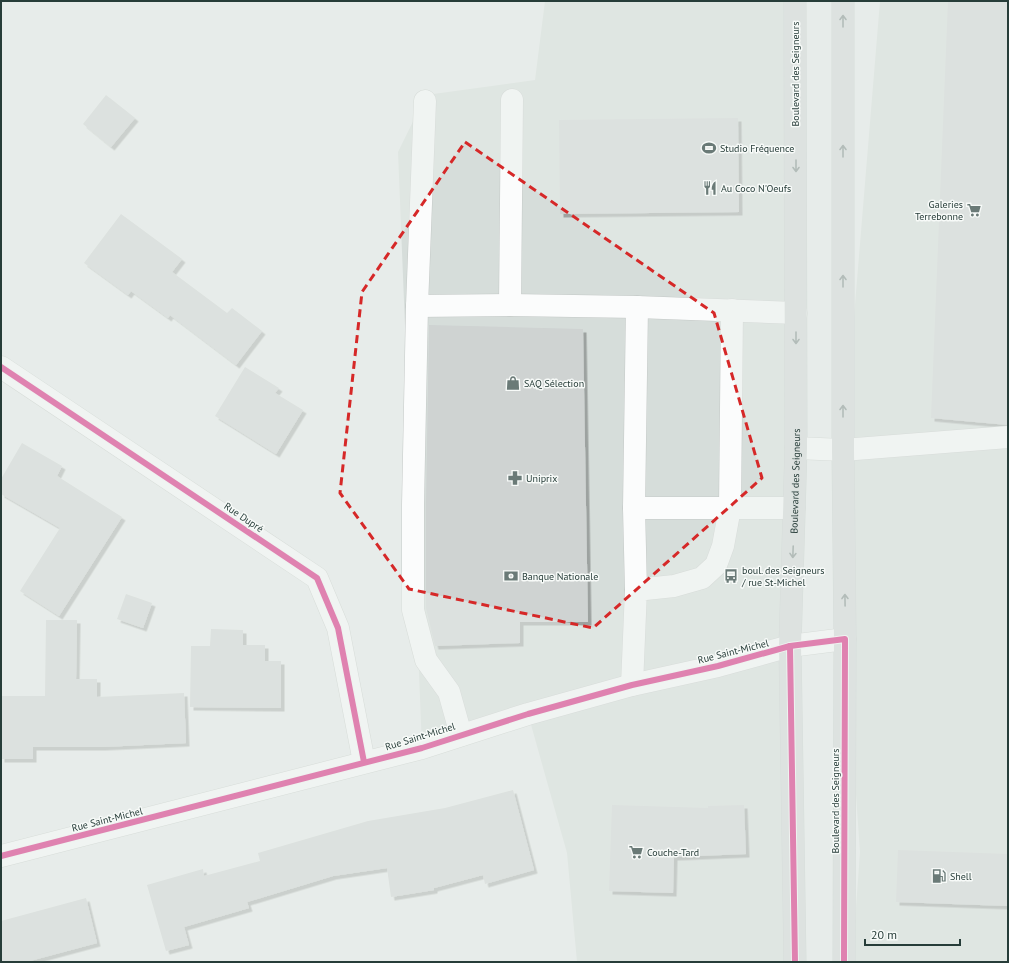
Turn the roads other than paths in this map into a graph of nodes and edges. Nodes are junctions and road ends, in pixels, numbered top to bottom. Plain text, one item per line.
1 (795, 1) edge
2 (843, 1) edge
3 (512, 100) dead end
4 (425, 101) dead end
5 (510, 305) junction
6 (417, 306) junction
7 (637, 307) junction
8 (732, 310) junction
9 (796, 313) junction
10 (1, 367) edge
11 (1008, 436) edge
12 (796, 448) junction
13 (843, 450) junction
14 (634, 508) junction
15 (730, 508) junction
16 (794, 508) junction
17 (636, 590) junction
18 (845, 639) junction
19 (790, 646) junction
20 (632, 684) junction
21 (461, 735) junction
22 (364, 762) junction
23 (1, 856) edge
24 (795, 962) edge
25 (844, 962) edge

1 -> 9 main road, Boulevard des Seigneurs
13 -> 2 main road, Boulevard des Seigneurs
3 - 5 street
4 - 6 street
5 - 6 street
5 - 7 street
6 - 21 street
7 - 8 street
7 - 14 street
8 - 9 street
8 - 15 street
9 -> 12 main road, Boulevard des Seigneurs
10 - 22 street, Rue Dupré
11 - 13 street
12 - 13 street
12 - 16 main road, Boulevard des Seigneurs
18 -> 13 main road, Boulevard des Seigneurs
14 - 15 street
14 - 17 street
15 - 16 street
15 - 17 street
16 -> 19 main road, Boulevard des Seigneurs
17 - 20 street
18 - 19 street, Rue Saint-Michel
18 - 25 main road, Boulevard des Seigneurs
19 - 20 street, Rue Saint-Michel
19 - 24 main road, Boulevard des Seigneurs
20 - 21 street, Rue Saint-Michel
21 - 22 street, Rue Saint-Michel
22 - 23 street, Rue Saint-Michel

